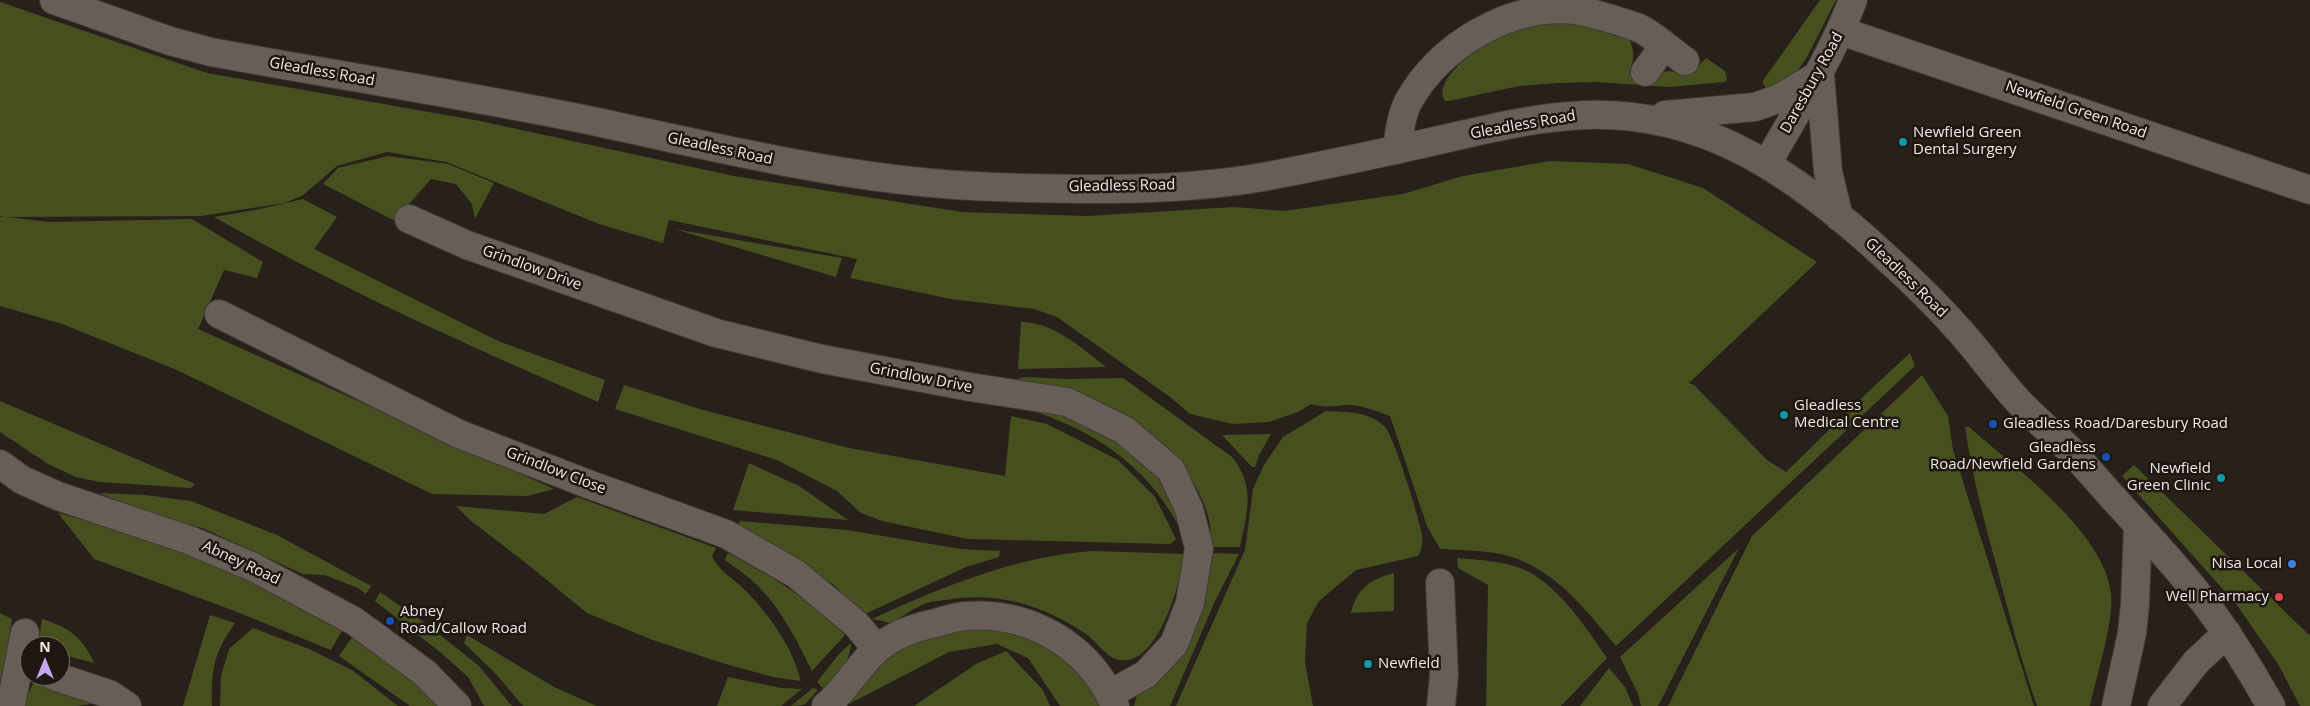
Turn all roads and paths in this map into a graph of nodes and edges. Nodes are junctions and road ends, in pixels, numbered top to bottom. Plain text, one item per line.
1 (54, 0) edge
2 (1853, 0) edge
3 (1841, 31) junction
4 (1645, 72) dead end
5 (1820, 74) junction
6 (1637, 118) junction
7 (1396, 150) junction
8 (1767, 164) junction
9 (2310, 190) edge
10 (1840, 217) junction
11 (409, 219) dead end
12 (219, 314) dead end
13 (0, 464) edge
14 (2138, 525) junction
15 (1440, 583) dead end
16 (26, 633) dead end
17 (2227, 634) junction
18 (26, 636) edge
19 (877, 648) junction
20 (20, 678) edge
21 (70, 681) edge
22 (1113, 700) edge
23 (11, 704) dead end
24 (127, 706) edge
25 (457, 706) edge
26 (826, 706) edge
27 (1441, 706) edge
28 (2116, 706) edge
29 (2162, 706) edge
30 (2271, 706) edge

1 - 7 street, Gleadless Road
2 - 3 street, Daresbury Road
3 - 5 street, Daresbury Road
3 - 9 street, Newfield Green Road
4 - 7 street
5 - 6 street
5 - 8 street, Daresbury Road
5 - 10 street
6 - 7 street, Gleadless Road
6 - 8 street, Gleadless Road
8 - 10 street, Gleadless Road
10 - 14 street, Gleadless Road
11 - 22 street, Grindlow Drive
12 - 19 street, Grindlow Close
13 - 25 street, Abney Road
14 - 17 street, Gleadless Road
14 - 28 street
15 - 27 street
16 - 18 street
17 - 29 street
17 - 30 street, Gleadless Road
19 - 22 street
19 - 26 street
20 - 23 street
21 - 24 street

